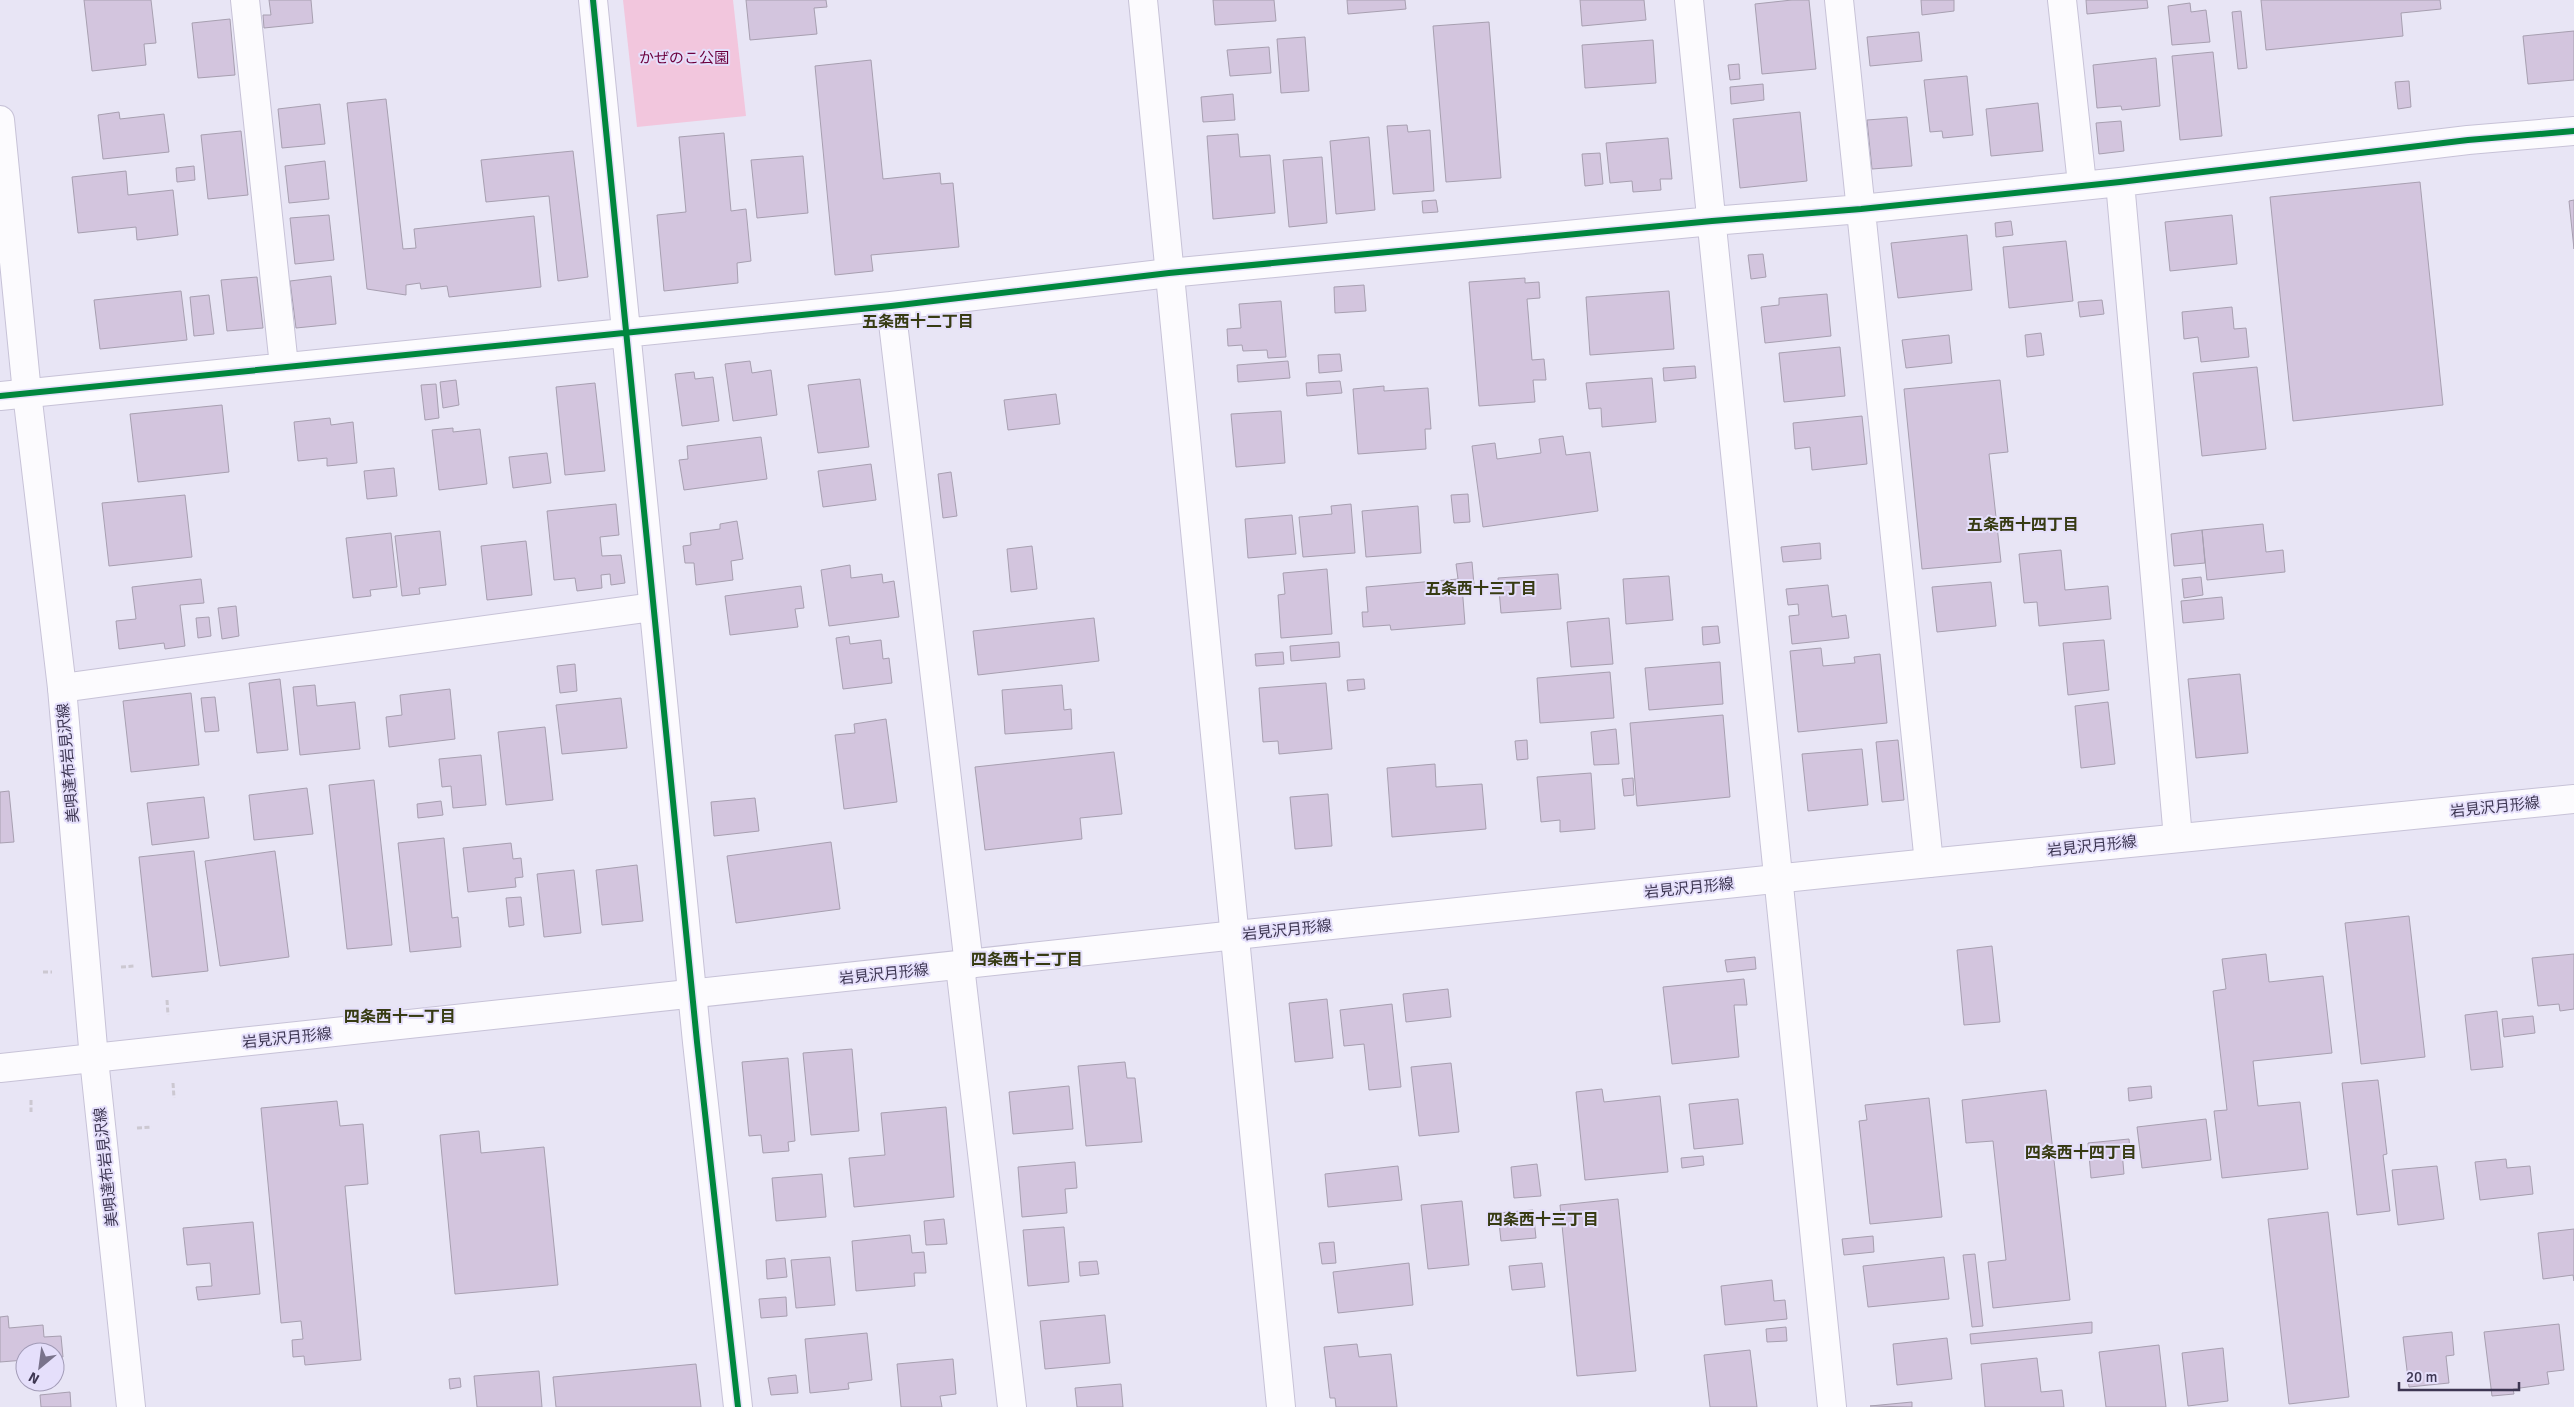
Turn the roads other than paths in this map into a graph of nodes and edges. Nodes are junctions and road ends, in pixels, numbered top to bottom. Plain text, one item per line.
1 (245, 0) edge
2 (593, 0) edge
3 (1143, 0) edge
4 (1689, 0) edge
5 (1839, 0) edge
6 (2062, 0) edge
7 (0, 120) edge
8 (2574, 130) edge
9 (2120, 182) junction
10 (2082, 184) junction
11 (1861, 209) junction
12 (1712, 221) junction
13 (1168, 273) junction
14 (891, 306) junction
15 (625, 332) junction
16 (284, 366) junction
17 (28, 394) junction
18 (0, 396) edge
19 (653, 607) junction
20 (62, 688) junction
21 (2574, 799) edge
22 (2178, 838) junction
23 (1929, 863) junction
24 (1778, 879) junction
25 (1236, 935) junction
26 (964, 965) junction
27 (693, 994) junction
28 (94, 1059) junction
29 (0, 1068) edge
30 (131, 1407) edge
31 (738, 1407) edge
32 (1012, 1407) edge
33 (1281, 1407) edge
34 (1832, 1407) edge

1 - 16 street
2 - 15 street
3 - 13 street
4 - 12 street
5 - 11 street
6 - 10 street
7 - 17 street, 美唄達布岩見沢線
8 - 9 street
9 - 10 street
9 - 22 street
10 - 11 street
11 - 12 street
11 - 23 street
12 - 13 street
12 - 24 street
13 - 14 street
13 - 25 street
14 - 15 street
14 - 26 street
15 - 16 street
15 - 19 street
16 - 17 street
17 - 18 street
17 - 20 street, 美唄達布岩見沢線
19 - 20 street
19 - 27 street
20 - 28 street, 美唄達布岩見沢線
21 - 22 street, 岩見沢月形線
22 - 23 street, 岩見沢月形線
23 - 24 street, 岩見沢月形線
24 - 25 street, 岩見沢月形線
24 - 34 street
25 - 26 street, 岩見沢月形線
25 - 33 street
26 - 27 street, 岩見沢月形線
26 - 32 street
27 - 28 street, 岩見沢月形線
27 - 31 street
28 - 29 street, 岩見沢月形線
28 - 30 street, 美唄達布岩見沢線

